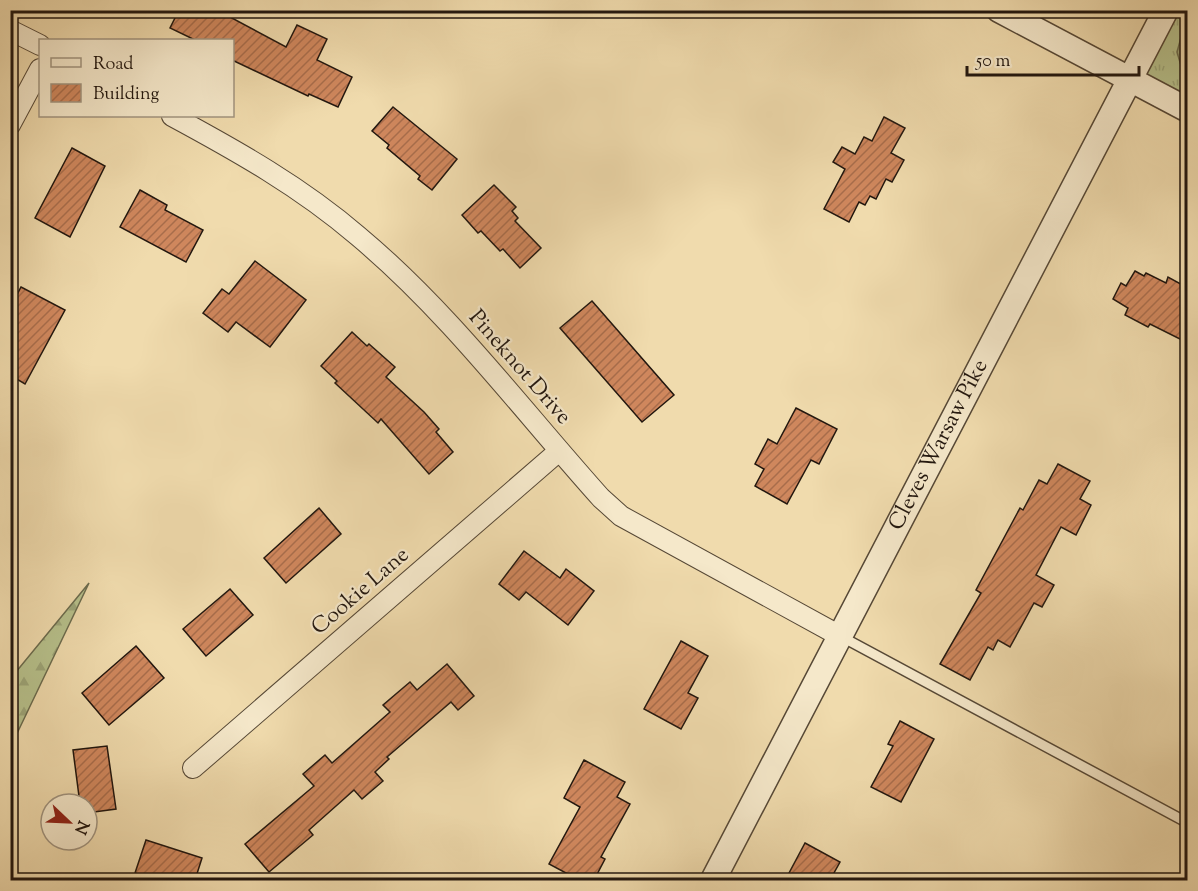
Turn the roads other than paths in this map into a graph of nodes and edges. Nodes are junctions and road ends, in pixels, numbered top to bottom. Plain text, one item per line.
1 (999, 10) edge
2 (1166, 10) edge
3 (10, 30) edge
4 (39, 44) edge
5 (39, 71) edge
6 (1130, 80) junction
7 (1188, 110) edge
8 (174, 117) edge
9 (10, 125) edge
10 (559, 451) junction
11 (840, 636) junction
12 (194, 768) dead end
13 (1188, 823) edge
14 (713, 880) edge

1 - 6 street
2 - 6 street, Cleves Warsaw Pike
3 - 4 street
5 - 9 street
6 - 7 street
6 - 11 street, Cleves Warsaw Pike
8 - 10 street, Pineknot Drive
10 - 11 street, Pineknot Drive
10 - 12 street, Cookie Lane
11 - 13 lane
11 - 14 street, Cleves Warsaw Pike

